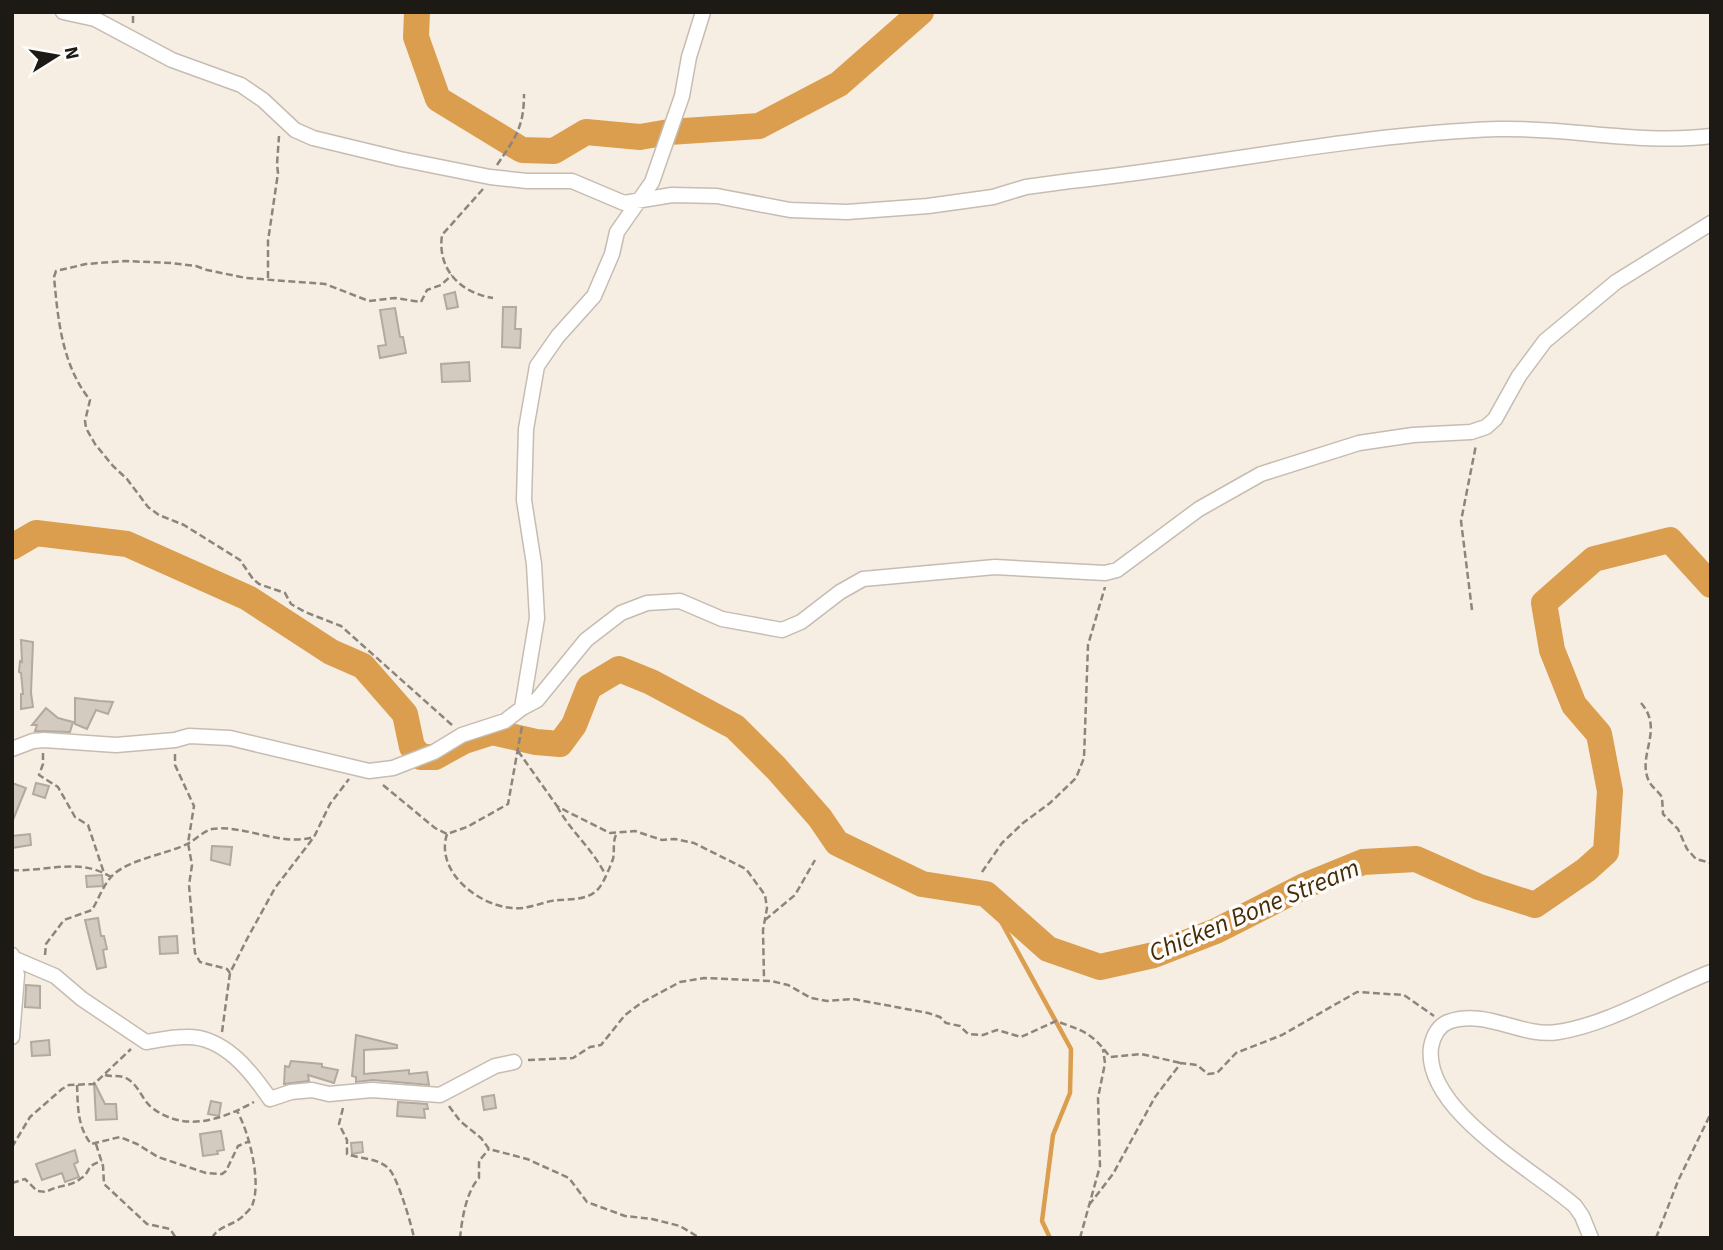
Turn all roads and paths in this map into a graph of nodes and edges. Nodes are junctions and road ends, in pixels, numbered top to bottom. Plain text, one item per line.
1 (63, 12) edge
2 (703, 12) edge
3 (524, 94) dead end
4 (280, 115) junction
5 (1711, 136) edge
6 (490, 177) junction
7 (640, 202) junction
8 (1711, 223) edge
9 (452, 275) junction
10 (268, 278) junction
11 (493, 298) dead end
12 (1479, 431) junction
13 (1117, 570) junction
14 (1472, 610) dead end
15 (1641, 703) dead end
16 (523, 708) junction
17 (462, 735) junction
18 (175, 740) junction
19 (58, 741) junction
20 (12, 749) edge
21 (518, 751) junction
22 (369, 771) junction
23 (557, 806) junction
24 (618, 832) junction
25 (447, 834) junction
26 (314, 837) junction
27 (188, 843) junction
28 (815, 860) dead end
29 (1711, 863) edge
30 (12, 870) edge
31 (982, 872) dead end
32 (104, 873) junction
33 (605, 874) junction
34 (111, 877) junction
35 (765, 920) junction
36 (14, 957) edge
37 (44, 972) junction
38 (1711, 972) edge
39 (230, 974) junction
40 (15, 977) edge
41 (764, 980) junction
42 (1445, 1023) junction
43 (12, 1037) edge
44 (146, 1042) junction
45 (221, 1045) junction
46 (1102, 1046) junction
47 (514, 1062) joint
48 (1181, 1063) junction
49 (105, 1075) junction
50 (77, 1084) junction
51 (349, 1093) junction
52 (440, 1095) junction
53 (270, 1099) junction
54 (237, 1111) junction
55 (1711, 1113) edge
56 (250, 1141) junction
57 (96, 1144) junction
58 (12, 1147) edge
59 (489, 1149) junction
60 (102, 1161) junction
61 (12, 1183) edge
62 (1089, 1205) junction
63 (176, 1238) edge
64 (212, 1238) edge
65 (414, 1238) edge
66 (460, 1238) edge
67 (699, 1238) edge
68 (1080, 1238) edge
69 (1591, 1238) edge
70 (1656, 1238) edge

1 - 4 street
2 - 7 street
3 - 6 path
4 - 6 street
4 - 10 path
5 - 7 street
6 - 7 street
6 - 9 path
7 - 16 street
8 - 12 street
9 - 10 path
9 - 11 path
10 - 17 path
12 - 13 street
12 - 14 path
13 - 16 street
13 - 31 path
15 - 29 path
16 - 17 street
16 - 21 path
17 - 22 street
18 - 19 street
18 - 22 street
18 - 27 path
19 - 20 street
19 - 32 path
21 - 23 path
21 - 25 path
22 - 25 path
22 - 26 path
23 - 24 path
23 - 33 path
24 - 33 path
24 - 35 path
25 - 33 path
26 - 27 path
26 - 39 path
27 - 34 path
27 - 39 path
28 - 35 path
30 - 32 path
32 - 34 path
34 - 37 path
35 - 41 path
36 - 37 street
36 - 40 street
37 - 44 street
38 - 42 street
39 - 45 path
40 - 43 street
41 - 46 path
41 - 47 path
42 - 48 path
42 - 69 street
44 - 45 street
44 - 49 path
45 - 53 street
46 - 48 path
46 - 62 path
47 - 52 street
48 - 62 path
49 - 50 path
49 - 54 path
50 - 57 path
50 - 58 path
51 - 52 street
51 - 53 street
51 - 65 path
52 - 59 path
53 - 54 path
54 - 56 path
55 - 70 path
56 - 57 path
56 - 64 path
57 - 60 path
59 - 66 path
59 - 67 path
60 - 61 path
60 - 63 path
62 - 68 path

